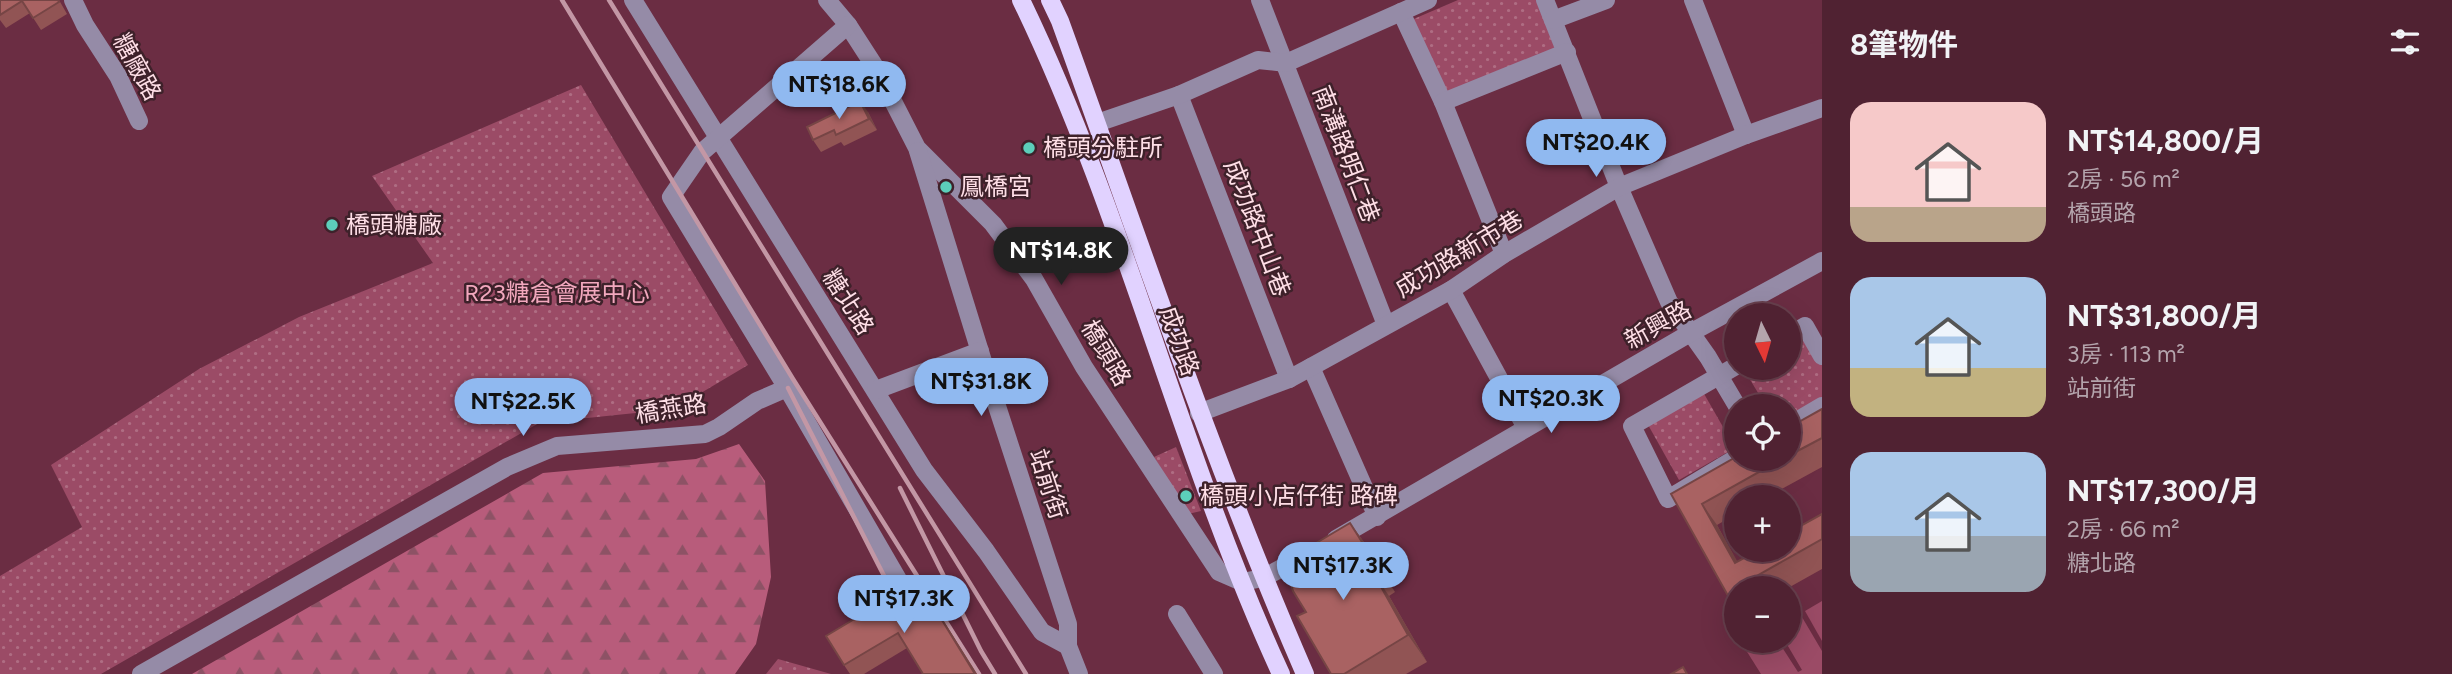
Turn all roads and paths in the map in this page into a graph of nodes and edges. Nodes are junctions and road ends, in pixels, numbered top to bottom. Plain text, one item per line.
1 (73, 0) edge
2 (633, 0) edge
3 (827, 0) edge
4 (1021, 0) edge
5 (1050, 0) edge
6 (1260, 0) edge
7 (1429, 0) edge
8 (1545, 0) edge
9 (1606, 0) edge
10 (1693, 0) edge
11 (1401, 12) junction
12 (1553, 20) junction
13 (848, 25) junction
14 (1567, 52) junction
15 (1286, 63) junction
16 (1179, 95) junction
17 (1443, 102) junction
18 (1822, 108) edge
19 (139, 121) dead end
20 (1097, 123) junction
21 (1746, 135) junction
22 (719, 139) junction
23 (917, 148) junction
24 (1619, 187) junction
25 (1504, 254) junction
26 (1822, 261) edge
27 (1451, 290) junction
28 (1386, 325) junction
29 (1801, 328) edge
30 (1692, 332) junction
31 (979, 351) junction
32 (1822, 356) edge
33 (1311, 368) junction
34 (1724, 373) edge
35 (1719, 376) junction
36 (1289, 379) junction
37 (787, 387) junction
38 (876, 390) junction
39 (1730, 394) edge
40 (1822, 406) edge
41 (1199, 412) junction
42 (1801, 418) edge
43 (1526, 428) junction
44 (1724, 465) edge
45 (1377, 517) junction
46 (1263, 578) junction
47 (1242, 582) junction
48 (914, 607) edge
49 (1177, 614) dead end
50 (1068, 646) junction
51 (141, 674) edge
52 (1079, 674) edge
53 (1214, 674) edge
54 (1281, 674) edge
55 (1305, 674) edge

1 - 19 street, 糖廠路
2 - 22 street, 糖北路
3 - 13 street, 橋頭路
4 - 47 main road, 成功路
5 - 20 main road, 成功路
6 - 15 street, 南溝路明仁巷
7 - 11 street
8 - 12 street
9 - 12 street
10 - 21 street
11 - 15 street
11 - 17 street
12 - 14 street
13 - 22 street
13 - 23 street, 橋頭路
14 - 17 street
14 - 24 street
15 - 16 street
15 - 28 street, 南溝路明仁巷
16 - 20 street
16 - 36 street, 成功路中山巷
17 - 25 street
18 - 21 street, 成功路新市巷
20 - 41 main road, 成功路
21 - 24 street, 成功路新市巷
22 - 37 street
22 - 38 street, 糖北路
23 - 31 street, 站前街
23 - 47 street, 橋頭路
24 - 25 street, 成功路新市巷
24 - 30 street
25 - 27 street, 成功路新市巷
26 - 30 street, 新興路
27 - 28 street, 成功路新市巷
27 - 43 street
28 - 33 street, 成功路新市巷
29 - 32 street
30 - 35 street
30 - 43 street, 新興路
31 - 38 street
31 - 50 street, 站前街
33 - 36 street, 成功路新市巷
33 - 45 street
34 - 35 street
35 - 39 street
35 - 44 street
36 - 41 street, 成功路新市巷
37 - 48 street
37 - 51 street, 橋燕路
38 - 50 street, 糖北路
40 - 42 street
41 - 46 main road, 成功路
43 - 45 street, 新興路
45 - 46 street, 新興路
46 - 47 street
46 - 55 main road, 成功路
47 - 54 main road, 成功路
49 - 53 street
50 - 52 street, 站前街

